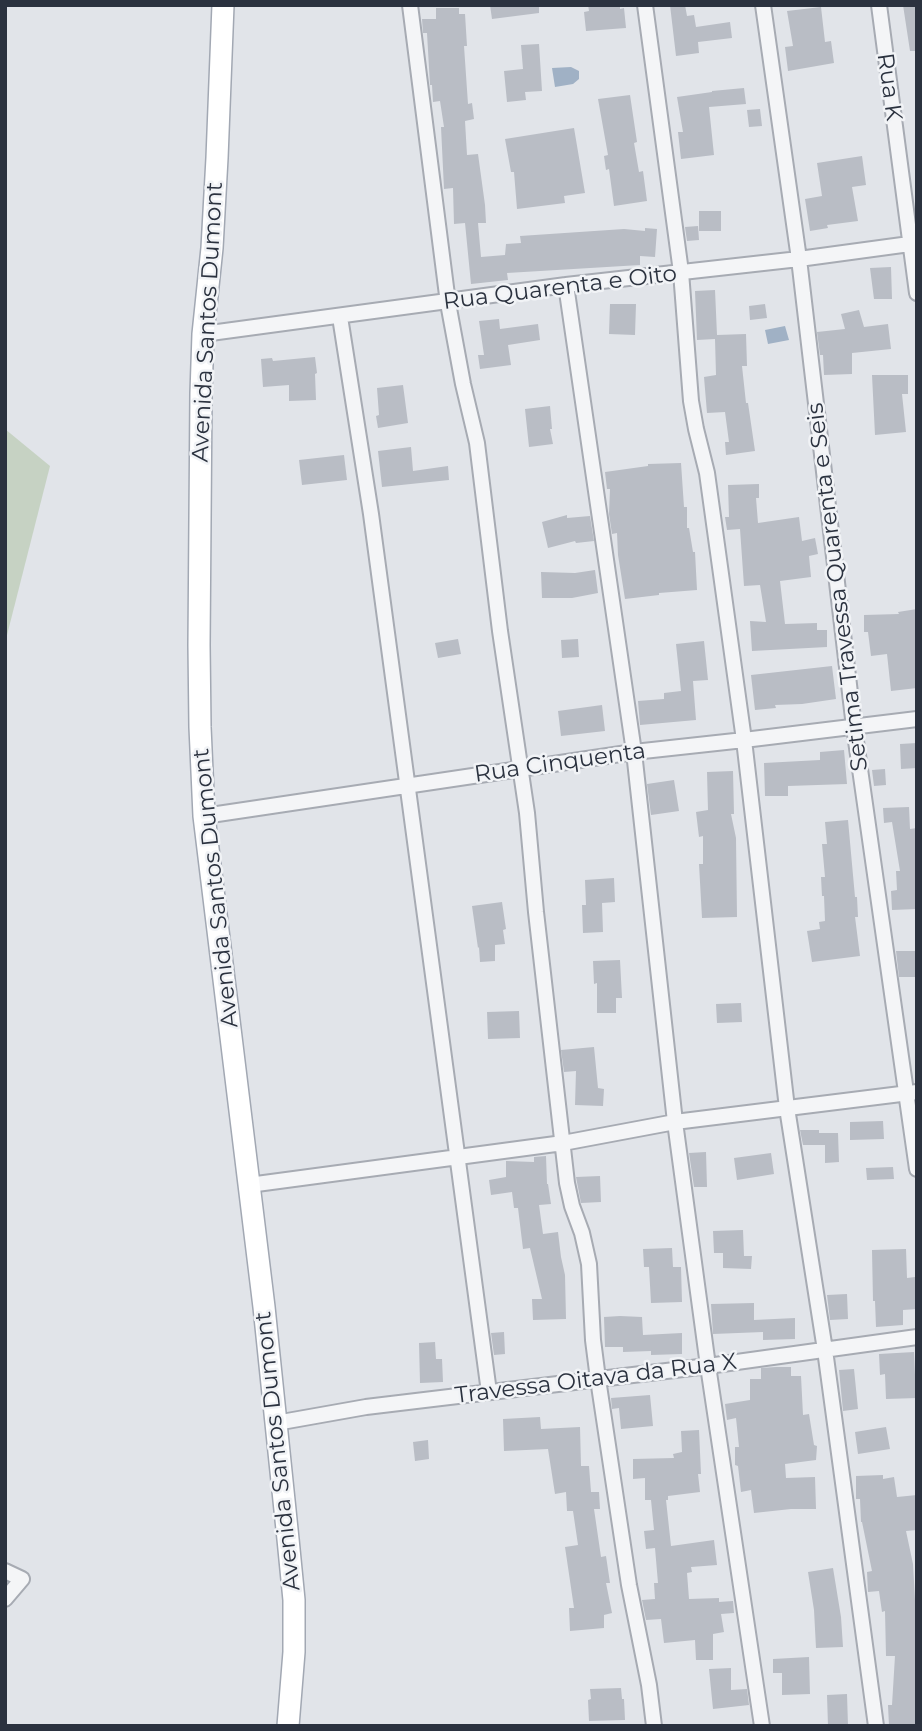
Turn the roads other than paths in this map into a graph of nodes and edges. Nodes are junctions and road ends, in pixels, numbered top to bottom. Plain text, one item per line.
1 (223, 5) edge
2 (410, 5) edge
3 (645, 5) edge
4 (763, 5) edge
5 (879, 5) edge
6 (914, 244) edge
7 (799, 259) junction
8 (681, 272) junction
9 (566, 285) junction
10 (917, 293) edge
11 (448, 303) junction
12 (340, 317) junction
13 (203, 334) junction
14 (917, 719) edge
15 (853, 727) junction
16 (744, 740) junction
17 (634, 751) junction
18 (520, 769) junction
19 (407, 786) junction
20 (204, 816) junction
21 (911, 1093) edge
22 (787, 1108) junction
23 (675, 1122) junction
24 (563, 1143) junction
25 (457, 1157) junction
26 (917, 1168) edge
27 (249, 1185) junction
28 (917, 1338) edge
29 (825, 1350) junction
30 (708, 1366) junction
31 (598, 1379) junction
32 (489, 1392) junction
33 (276, 1423) junction
34 (5, 1572) edge
35 (5, 1599) edge
36 (288, 1726) edge
37 (654, 1726) edge
38 (762, 1726) edge
39 (876, 1726) edge

1 - 13 main road, Avenida Santos Dumont
2 - 11 street
3 - 8 street
4 - 7 street, Setima Travessa Quarenta e Seis
5 - 6 street, Rua K
6 - 7 street, Rua Quarenta e Oito
6 - 10 street, Rua K
7 - 8 street, Rua Quarenta e Oito
7 - 15 street, Setima Travessa Quarenta e Seis
8 - 9 street, Rua Quarenta e Oito
8 - 16 street
9 - 11 street, Rua Quarenta e Oito
9 - 17 street
11 - 12 street, Rua Quarenta e Oito
11 - 18 street
12 - 13 street, Rua Quarenta e Oito
12 - 19 street
13 - 20 main road, Avenida Santos Dumont
14 - 15 street, Rua Cinquenta
15 - 16 street, Rua Cinquenta
15 - 21 street, Setima Travessa Quarenta e Seis
16 - 17 street, Rua Cinquenta
16 - 22 street
17 - 18 street, Rua Cinquenta
17 - 23 street
18 - 19 street, Rua Cinquenta
18 - 24 street
19 - 20 street, Rua Cinquenta
19 - 25 street
20 - 27 main road, Avenida Santos Dumont
21 - 22 street
21 - 26 street, Setima Travessa Quarenta e Seis
22 - 23 street
22 - 29 street
23 - 24 street
23 - 30 street
24 - 25 street
24 - 31 street
25 - 27 street
25 - 32 street
27 - 33 main road, Avenida Santos Dumont
28 - 29 street, Travessa Oitava da Rua X
29 - 30 street, Travessa Oitava da Rua X
29 - 39 street
30 - 31 street, Travessa Oitava da Rua X
30 - 38 street
31 - 32 street, Travessa Oitava da Rua X
31 - 37 street
32 - 33 street, Travessa Oitava da Rua X
33 - 36 main road, Avenida Santos Dumont
34 - 35 street

